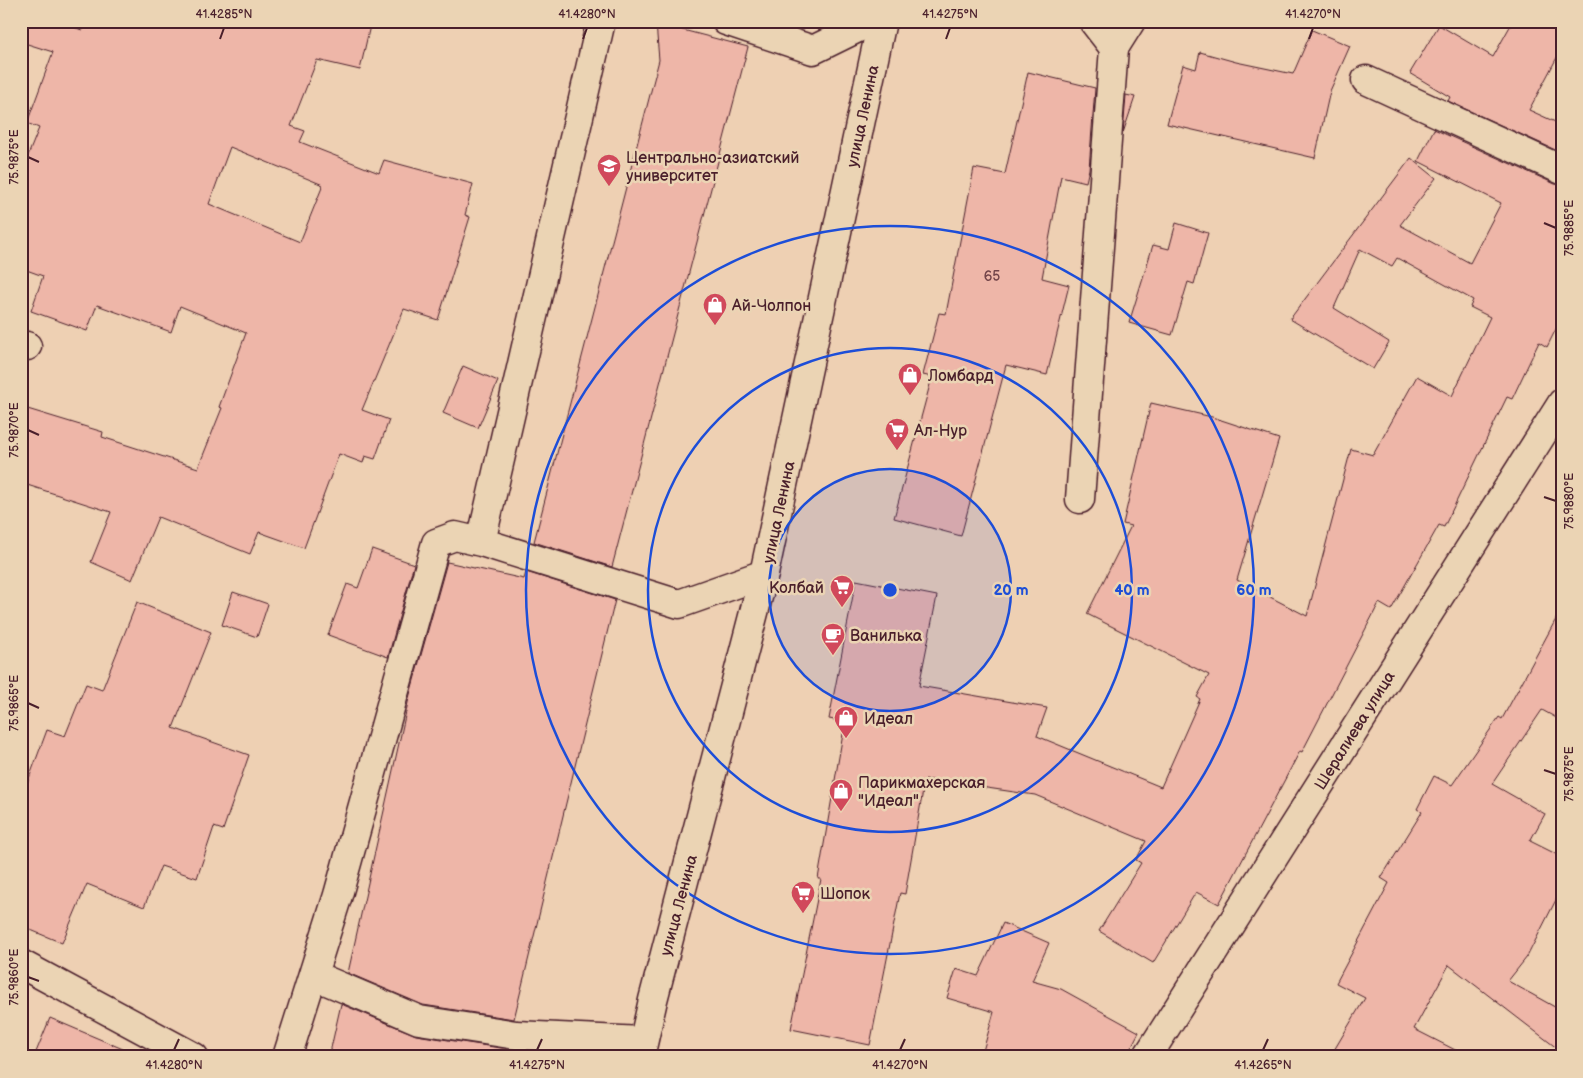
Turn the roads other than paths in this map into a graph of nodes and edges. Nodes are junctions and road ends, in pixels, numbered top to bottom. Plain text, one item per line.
1 (601, 21) edge
2 (726, 21) edge
3 (872, 21) edge
4 (882, 21) edge
5 (1092, 21) edge
6 (1131, 21) edge
7 (1114, 48) junction
8 (1366, 80) dead end
9 (1562, 170) edge
10 (1562, 403) edge
11 (1080, 498) dead end
12 (481, 542) junction
13 (764, 574) junction
14 (21, 964) edge
15 (313, 975) junction
16 (576, 1047) edge
17 (642, 1049) edge
18 (194, 1057) edge
19 (287, 1057) edge
20 (1147, 1057) edge

1 - 12 street
2 - 3 street
4 - 13 street, улица Ленина
5 - 7 street
6 - 7 street
7 - 11 street
8 - 9 street
10 - 20 street, Шералиева улица
12 - 13 street
12 - 15 street
13 - 17 street, улица Ленина
14 - 18 street
15 - 16 street
15 - 19 street
16 - 17 street

